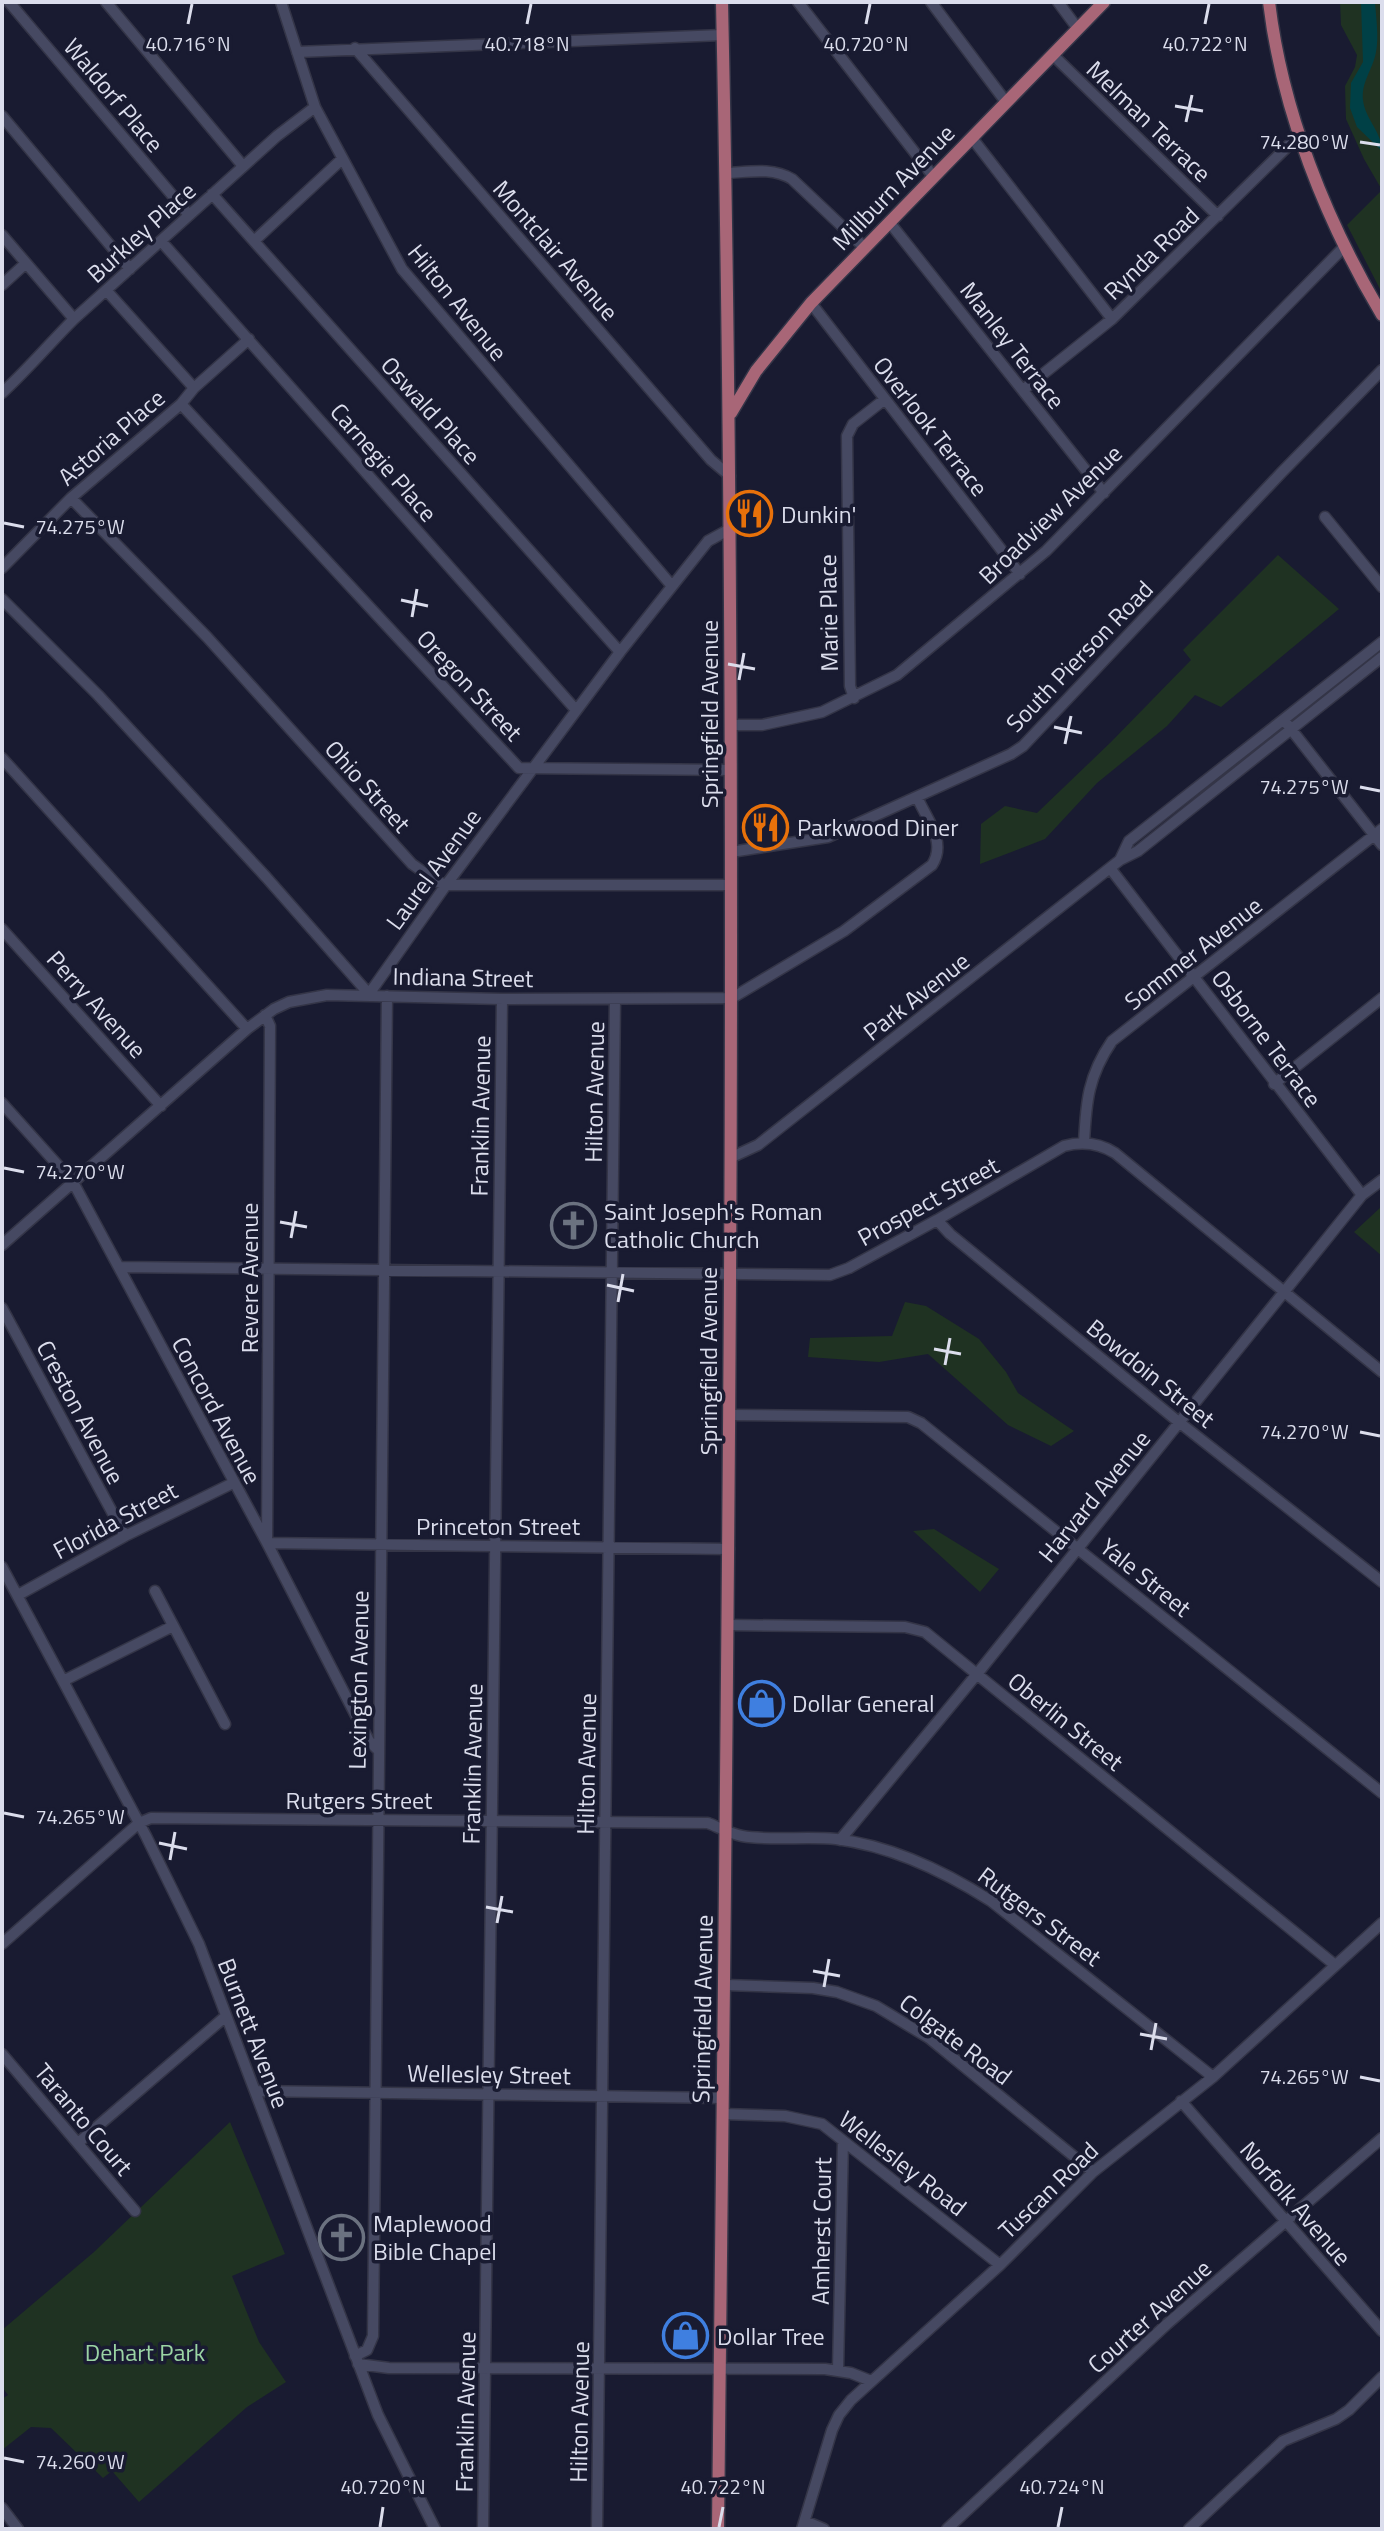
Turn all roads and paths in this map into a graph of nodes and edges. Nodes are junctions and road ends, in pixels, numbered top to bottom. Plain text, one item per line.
1 (9, 2) edge
2 (106, 2) edge
3 (281, 2) edge
4 (722, 2) edge
5 (798, 2) edge
6 (931, 2) edge
7 (1058, 2) edge
8 (1104, 2) edge
9 (1269, 2) edge
10 (1078, 29) junction
11 (723, 35) junction
12 (355, 48) junction
13 (297, 52) junction
14 (1053, 55) junction
15 (1006, 102) junction
16 (315, 107) junction
17 (2, 116) edge
18 (1301, 137) junction
19 (972, 138) junction
20 (341, 160) junction
21 (243, 166) junction
22 (727, 173) junction
23 (933, 176) junction
24 (212, 194) junction
25 (189, 215) junction
26 (1218, 216) junction
27 (890, 223) junction
28 (2, 235) edge
29 (161, 241) junction
30 (254, 241) junction
31 (1345, 246) junction
32 (865, 248) junction
33 (25, 264) junction
34 (130, 269) junction
35 (2, 285) edge
36 (106, 290) junction
37 (811, 303) junction
38 (1382, 315) edge
39 (74, 319) junction
40 (1112, 319) junction
41 (249, 339) junction
42 (1382, 370) edge
43 (194, 388) junction
44 (1023, 390) junction
45 (2, 393) edge
46 (885, 399) junction
47 (181, 404) junction
48 (730, 415) junction
49 (730, 476) junction
50 (1104, 493) junction
51 (71, 498) junction
52 (1325, 517) dead end
53 (730, 529) junction
54 (2, 568) edge
55 (1020, 574) junction
56 (672, 586) junction
57 (1382, 587) edge
58 (2, 599) edge
59 (1382, 642) edge
60 (620, 652) junction
61 (1382, 657) edge
62 (854, 698) junction
63 (576, 710) junction
64 (1287, 724) junction
65 (731, 725) junction
66 (2, 758) edge
67 (531, 769) junction
68 (731, 770) junction
69 (917, 797) junction
70 (1378, 832) edge
71 (1382, 845) edge
72 (731, 852) junction
73 (1110, 868) junction
74 (446, 885) junction
75 (731, 885) junction
76 (2, 929) edge
77 (1196, 977) junction
78 (369, 994) junction
79 (387, 996) junction
80 (732, 998) junction
81 (1382, 998) edge
82 (502, 999) junction
83 (615, 999) junction
84 (265, 1015) junction
85 (247, 1029) junction
86 (1274, 1084) junction
87 (2, 1103) edge
88 (161, 1106) junction
89 (1084, 1143) junction
90 (732, 1157) junction
91 (1382, 1180) edge
92 (73, 1182) junction
93 (1362, 1195) junction
94 (937, 1220) junction
95 (2, 1245) edge
96 (120, 1267) junction
97 (269, 1269) junction
98 (383, 1271) junction
99 (498, 1272) junction
100 (612, 1274) junction
101 (730, 1275) junction
102 (1283, 1293) junction
103 (2, 1308) edge
104 (1382, 1372) edge
105 (731, 1415) junction
106 (1179, 1422) junction
107 (233, 1483) junction
108 (125, 1536) junction
109 (267, 1543) junction
110 (380, 1545) junction
111 (495, 1545) junction
112 (609, 1547) junction
113 (1077, 1548) junction
114 (729, 1549) junction
115 (2, 1567) edge
116 (1382, 1582) edge
117 (155, 1591) dead end
118 (18, 1595) junction
119 (729, 1625) junction
120 (173, 1626) junction
121 (977, 1674) junction
122 (63, 1681) junction
123 (225, 1724) dead end
124 (377, 1749) junction
125 (1382, 1793) edge
126 (377, 1819) junction
127 (492, 1821) junction
128 (605, 1821) junction
129 (139, 1823) junction
130 (725, 1830) junction
131 (840, 1840) junction
132 (1382, 1923) edge
133 (2, 1944) edge
134 (1335, 1965) junction
135 (726, 1985) junction
136 (226, 2016) junction
137 (2, 2054) edge
138 (1213, 2077) junction
139 (255, 2091) junction
140 (374, 2093) junction
141 (488, 2095) junction
142 (603, 2095) junction
143 (723, 2098) junction
144 (1181, 2101) junction
145 (723, 2114) junction
146 (1382, 2138) edge
147 (843, 2141) junction
148 (78, 2143) junction
149 (1093, 2172) junction
150 (135, 2211) dead end
151 (1286, 2222) junction
152 (1000, 2265) junction
153 (1382, 2331) edge
154 (357, 2360) junction
155 (485, 2369) junction
156 (599, 2369) junction
157 (720, 2370) junction
158 (838, 2370) junction
159 (1382, 2377) edge
160 (871, 2381) junction
161 (2, 2508) edge
162 (804, 2525) edge
163 (18, 2529) edge
164 (435, 2529) edge
165 (483, 2529) edge
166 (597, 2529) edge
167 (718, 2529) edge
168 (824, 2529) edge
169 (947, 2529) edge
170 (1189, 2529) edge

1 - 25 street, Waldorf Place
2 - 21 street
3 - 13 street, Hilton Avenue
4 - 11 main road, Springfield Avenue
5 - 23 street
6 - 15 street
7 - 10 street
8 - 10 main road, Millburn Avenue
9 - 18 main road
10 - 14 main road, Millburn Avenue
11 - 12 street
11 - 22 main road, Springfield Avenue
12 - 13 street
12 - 49 street, Montclair Avenue
13 - 16 street, Hilton Avenue
14 - 15 main road, Millburn Avenue
14 - 26 street, Melman Terrace
15 - 19 main road, Millburn Avenue
16 - 20 street, Hilton Avenue
16 - 21 street, Burkley Place
17 - 34 street
18 - 26 street, Rynda Road
18 - 31 main road
19 - 23 main road, Millburn Avenue
19 - 40 street
20 - 30 street
20 - 56 street, Hilton Avenue
21 - 24 street, Burkley Place
22 - 32 street
22 - 48 main road, Springfield Avenue
23 - 27 main road, Millburn Avenue
24 - 25 street, Burkley Place
24 - 30 street, Oswald Place
25 - 29 street, Burkley Place
26 - 40 street, Rynda Road
27 - 32 main road, Millburn Avenue
27 - 44 street, Manley Terrace
28 - 33 street
29 - 34 street, Burkley Place
29 - 41 street, Carnegie Place
30 - 60 street, Oswald Place
31 - 38 main road
31 - 50 street, Broadview Avenue
32 - 37 main road, Millburn Avenue
33 - 35 street
33 - 39 street
34 - 36 street, Burkley Place
36 - 39 street, Burkley Place
36 - 43 street
37 - 46 street, Overlook Terrace
37 - 48 main road, Millburn Avenue
39 - 45 street, Burkley Place
40 - 44 street, Rynda Road
41 - 43 street, Astoria Place
41 - 63 street, Carnegie Place
42 - 69 street, South Pierson Road
43 - 47 street, Astoria Place
44 - 50 street, Manley Terrace
46 - 55 street, Overlook Terrace
46 - 62 street, Marie Place
47 - 51 street, Astoria Place
47 - 67 street, Oregon Street
48 - 49 main road, Springfield Avenue
49 - 53 main road, Springfield Avenue
50 - 55 street, Broadview Avenue
51 - 54 street, Astoria Place
51 - 74 street, Ohio Street
52 - 57 street
53 - 56 street, Laurel Avenue
53 - 65 main road, Springfield Avenue
55 - 62 street, Broadview Avenue
56 - 60 street, Laurel Avenue
58 - 78 street, Indiana Street
59 - 64 street, Park Avenue
60 - 63 street, Laurel Avenue
61 - 64 street, Park Avenue
62 - 65 street, Broadview Avenue
63 - 67 street, Laurel Avenue
64 - 70 street
64 - 73 street, Park Avenue
65 - 68 main road, Springfield Avenue
66 - 85 street
67 - 68 street, Oregon Street
67 - 74 street, Laurel Avenue
68 - 72 main road, Springfield Avenue
69 - 72 street, South Pierson Road
69 - 80 street
70 - 71 street
70 - 77 street, Sommer Avenue
72 - 75 main road, Springfield Avenue
73 - 77 street, Osborne Terrace
73 - 90 street, Park Avenue
74 - 75 street
74 - 78 street, Laurel Avenue
75 - 80 main road, Springfield Avenue
76 - 88 street, Perry Avenue
77 - 86 street, Osborne Terrace
77 - 89 street, Sommer Avenue
78 - 79 street, Indiana Street
78 - 84 street
79 - 82 street, Indiana Street
79 - 98 street, Lexington Avenue
80 - 83 street, Indiana Street
80 - 90 main road, Springfield Avenue
81 - 86 street
82 - 83 street, Indiana Street
82 - 99 street, Franklin Avenue
83 - 100 street, Hilton Avenue
84 - 85 street
84 - 97 street, Revere Avenue
85 - 88 street
86 - 93 street, Osborne Terrace
87 - 92 street, Concord Avenue
88 - 92 street
89 - 94 street, Prospect Street
89 - 102 street
90 - 101 main road, Springfield Avenue
91 - 93 street, Harvard Avenue
92 - 95 street
92 - 96 street, Concord Avenue
93 - 102 street, Harvard Avenue
94 - 101 street, Prospect Street
94 - 106 street, Bowdoin Street
96 - 97 street, Prospect Street
96 - 107 street, Concord Avenue
97 - 98 street, Prospect Street
97 - 109 street, Revere Avenue
98 - 99 street, Prospect Street
98 - 110 street, Lexington Avenue
99 - 100 street, Prospect Street
99 - 111 street, Franklin Avenue
100 - 101 street, Prospect Street
100 - 112 street, Hilton Avenue
101 - 105 main road, Springfield Avenue
102 - 104 street
102 - 106 street, Harvard Avenue
103 - 108 street, Creston Avenue
105 - 113 street, Yale Street
105 - 114 main road, Springfield Avenue
106 - 113 street, Harvard Avenue
106 - 116 street, Bowdoin Street
107 - 108 street, Florida Street
107 - 109 street, Concord Avenue
108 - 118 street, Florida Street
109 - 110 street, Princeton Street
109 - 124 street, Concord Avenue
110 - 111 street, Princeton Street
110 - 124 street, Lexington Avenue
111 - 112 street, Princeton Street
111 - 127 street, Franklin Avenue
112 - 114 street, Princeton Street
112 - 128 street, Hilton Avenue
113 - 121 street, Harvard Avenue
113 - 125 street, Yale Street
114 - 119 main road, Springfield Avenue
115 - 118 street, Burnett Avenue
117 - 120 street
118 - 122 street, Burnett Avenue
119 - 121 street, Oberlin Street
119 - 130 main road, Springfield Avenue
120 - 122 street
120 - 123 street
121 - 131 street, Harvard Avenue
121 - 134 street, Oberlin Street
122 - 129 street, Burnett Avenue
124 - 126 street, Lexington Avenue
126 - 127 street, Rutgers Street
126 - 129 street, Rutgers Street
126 - 140 street, Lexington Avenue
127 - 128 street, Rutgers Street
127 - 141 street, Franklin Avenue
128 - 130 street, Rutgers Street
128 - 142 street, Hilton Avenue
129 - 133 street
129 - 136 street, Burnett Avenue
130 - 131 street, Rutgers Street
130 - 135 main road, Springfield Avenue
131 - 138 street, Rutgers Street
132 - 134 street, Tuscan Road
134 - 138 street, Tuscan Road
135 - 143 main road, Springfield Avenue
135 - 149 street, Colgate Road
136 - 139 street, Burnett Avenue
136 - 148 street
137 - 148 street, Taranto Court
138 - 144 street, Tuscan Road
139 - 140 street, Wellesley Street
139 - 154 street, Burnett Avenue
140 - 141 street, Wellesley Street
140 - 154 street, Lexington Avenue
141 - 142 street, Wellesley Street
141 - 155 street, Franklin Avenue
142 - 143 street, Wellesley Street
142 - 156 street, Hilton Avenue
143 - 145 main road, Springfield Avenue
144 - 149 street, Tuscan Road
144 - 151 street, Norfolk Avenue
145 - 147 street, Wellesley Road
145 - 157 main road, Springfield Avenue
146 - 151 street, Courter Avenue
147 - 152 street, Wellesley Road
147 - 158 street, Amherst Court
148 - 150 street, Taranto Court
149 - 152 street, Tuscan Road
151 - 153 street, Norfolk Avenue
151 - 169 street, Courter Avenue
152 - 160 street, Tuscan Road
154 - 155 street
154 - 164 street, Burnett Avenue
155 - 156 street
155 - 165 street, Franklin Avenue
156 - 157 street
156 - 166 street, Hilton Avenue
157 - 158 street
157 - 167 main road, Springfield Avenue
158 - 160 street
159 - 170 street
160 - 162 street, Tuscan Road
161 - 163 street
162 - 168 street

